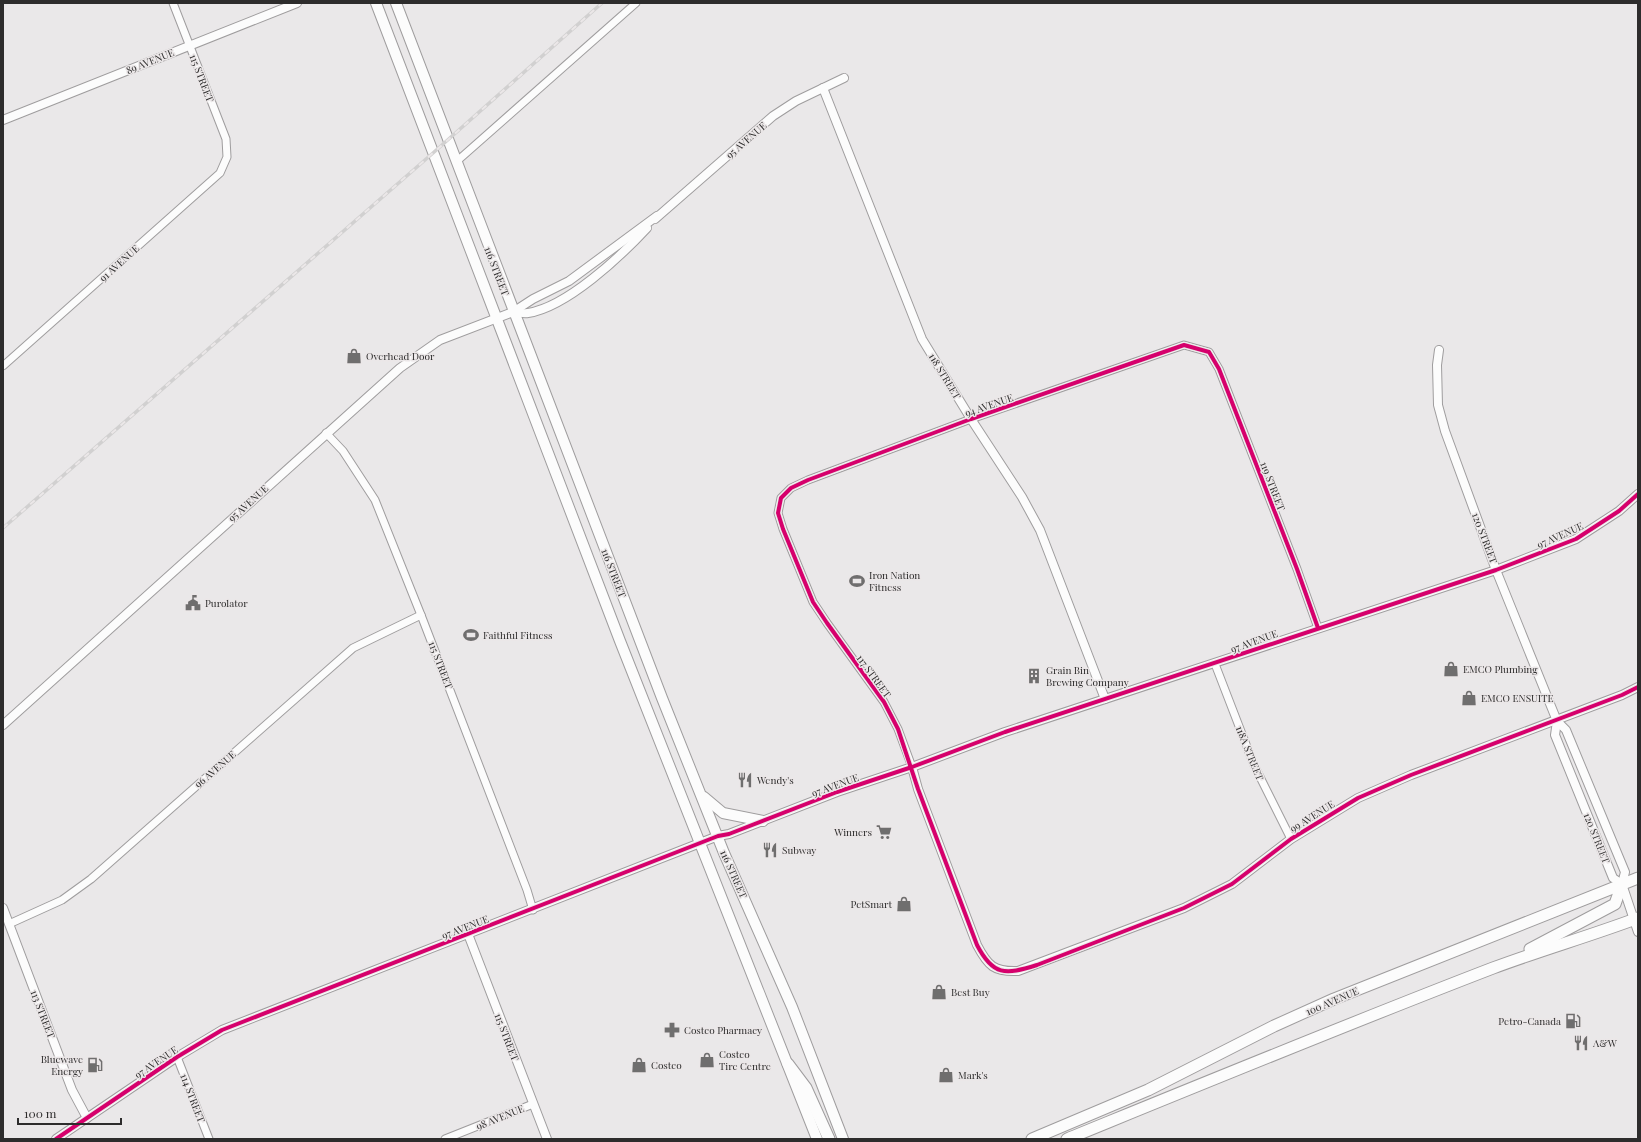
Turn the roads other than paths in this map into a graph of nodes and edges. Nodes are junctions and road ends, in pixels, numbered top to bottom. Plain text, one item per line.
1 (173, 3) edge
2 (297, 3) edge
3 (376, 3) edge
4 (396, 3) edge
5 (636, 3) edge
6 (190, 45) junction
7 (844, 78) dead end
8 (823, 88) junction
9 (3, 120) edge
10 (227, 154) joint
11 (456, 162) junction
12 (657, 216) junction
13 (513, 312) junction
14 (498, 318) junction
15 (1439, 350) dead end
16 (1209, 352) joint
17 (3, 366) edge
18 (971, 419) junction
19 (326, 433) junction
20 (1638, 494) edge
21 (781, 498) joint
22 (1496, 570) junction
23 (421, 615) junction
24 (1318, 628) junction
25 (1215, 664) junction
26 (1638, 687) edge
27 (1105, 699) junction
28 (1557, 721) junction
29 (3, 724) edge
30 (912, 767) junction
31 (701, 794) junction
32 (763, 821) junction
33 (718, 836) junction
34 (1291, 839) junction
35 (700, 844) junction
36 (1638, 878) edge
37 (1622, 884) junction
38 (3, 908) edge
39 (1638, 909) edge
40 (533, 910) junction
41 (1635, 919) edge
42 (9, 924) junction
43 (1638, 932) edge
44 (468, 934) junction
45 (1495, 968) junction
46 (1003, 971) joint
47 (177, 1057) junction
48 (788, 1064) junction
49 (533, 1104) junction
50 (87, 1118) junction
51 (56, 1139) edge
52 (209, 1139) edge
53 (445, 1139) edge
54 (547, 1139) edge
55 (817, 1139) edge
56 (829, 1139) edge
57 (843, 1139) edge
58 (1032, 1139) edge
59 (1068, 1139) edge

1 - 6 street, 115 STREET
2 - 6 street, 89 AVENUE
3 - 14 main road, 116 STREET
4 - 11 main road, 116 STREET
5 - 11 street
6 - 9 street, 89 AVENUE
6 - 10 street, 115 STREET
7 - 8 street, 95 AVENUE
8 - 12 street, 95 AVENUE
8 - 18 street, 118 STREET
10 - 17 street, 91 AVENUE
11 - 13 main road, 116 STREET
12 - 13 street, 95 AVENUE
12 - 13 street, 95 AVENUE
13 - 14 street, 95 AVENUE
13 - 31 main road, 116 STREET
14 - 19 street, 95 AVENUE
14 - 35 main road, 116 STREET
15 - 22 street, 120 STREET
16 - 18 street, 94 AVENUE
16 - 24 street, 119 STREET
18 - 21 street, 94 AVENUE
18 - 27 street, 118 STREET
19 - 23 street, 115 STREET
19 - 29 street, 95 AVENUE
20 - 22 street, 97 AVENUE
21 - 30 street, 117 STREET
22 - 24 street, 97 AVENUE
22 - 28 street, 120 STREET
23 - 40 street, 115 STREET
23 - 42 street, 96 AVENUE
24 - 25 street, 97 AVENUE
25 - 27 street, 97 AVENUE
25 - 34 street, 118A STREET
26 - 28 street, 99 AVENUE
27 - 30 street, 97 AVENUE
28 - 34 street, 99 AVENUE
28 - 37 street, 120 STREET
28 - 37 street, 120 STREET
30 - 32 street, 97 AVENUE
30 - 46 street, 117 STREET
31 - 32 main road
31 - 33 main road, 116 STREET
32 - 33 street, 97 AVENUE
33 - 35 street, 97 AVENUE
33 - 57 main road, 116 STREET
34 - 46 street, 99 AVENUE
35 - 40 street, 97 AVENUE
35 - 48 main road, 116 STREET
36 - 37 main road, 100 AVENUE
37 - 41 street, 120 STREET
37 - 45 main road
37 - 58 main road, 100 AVENUE
38 - 42 street, 113 STREET
39 - 41 main road
40 - 44 street, 97 AVENUE
41 - 43 street, 120 STREET
41 - 45 main road
42 - 50 street, 113 STREET
44 - 47 street, 97 AVENUE
44 - 49 street, 115 STREET
45 - 59 main road
47 - 50 street, 97 AVENUE
47 - 52 street, 114 STREET
48 - 55 main road, 116 STREET
48 - 56 main road
49 - 53 street, 98 AVENUE
49 - 54 street, 115 STREET
50 - 51 street, 97 AVENUE

